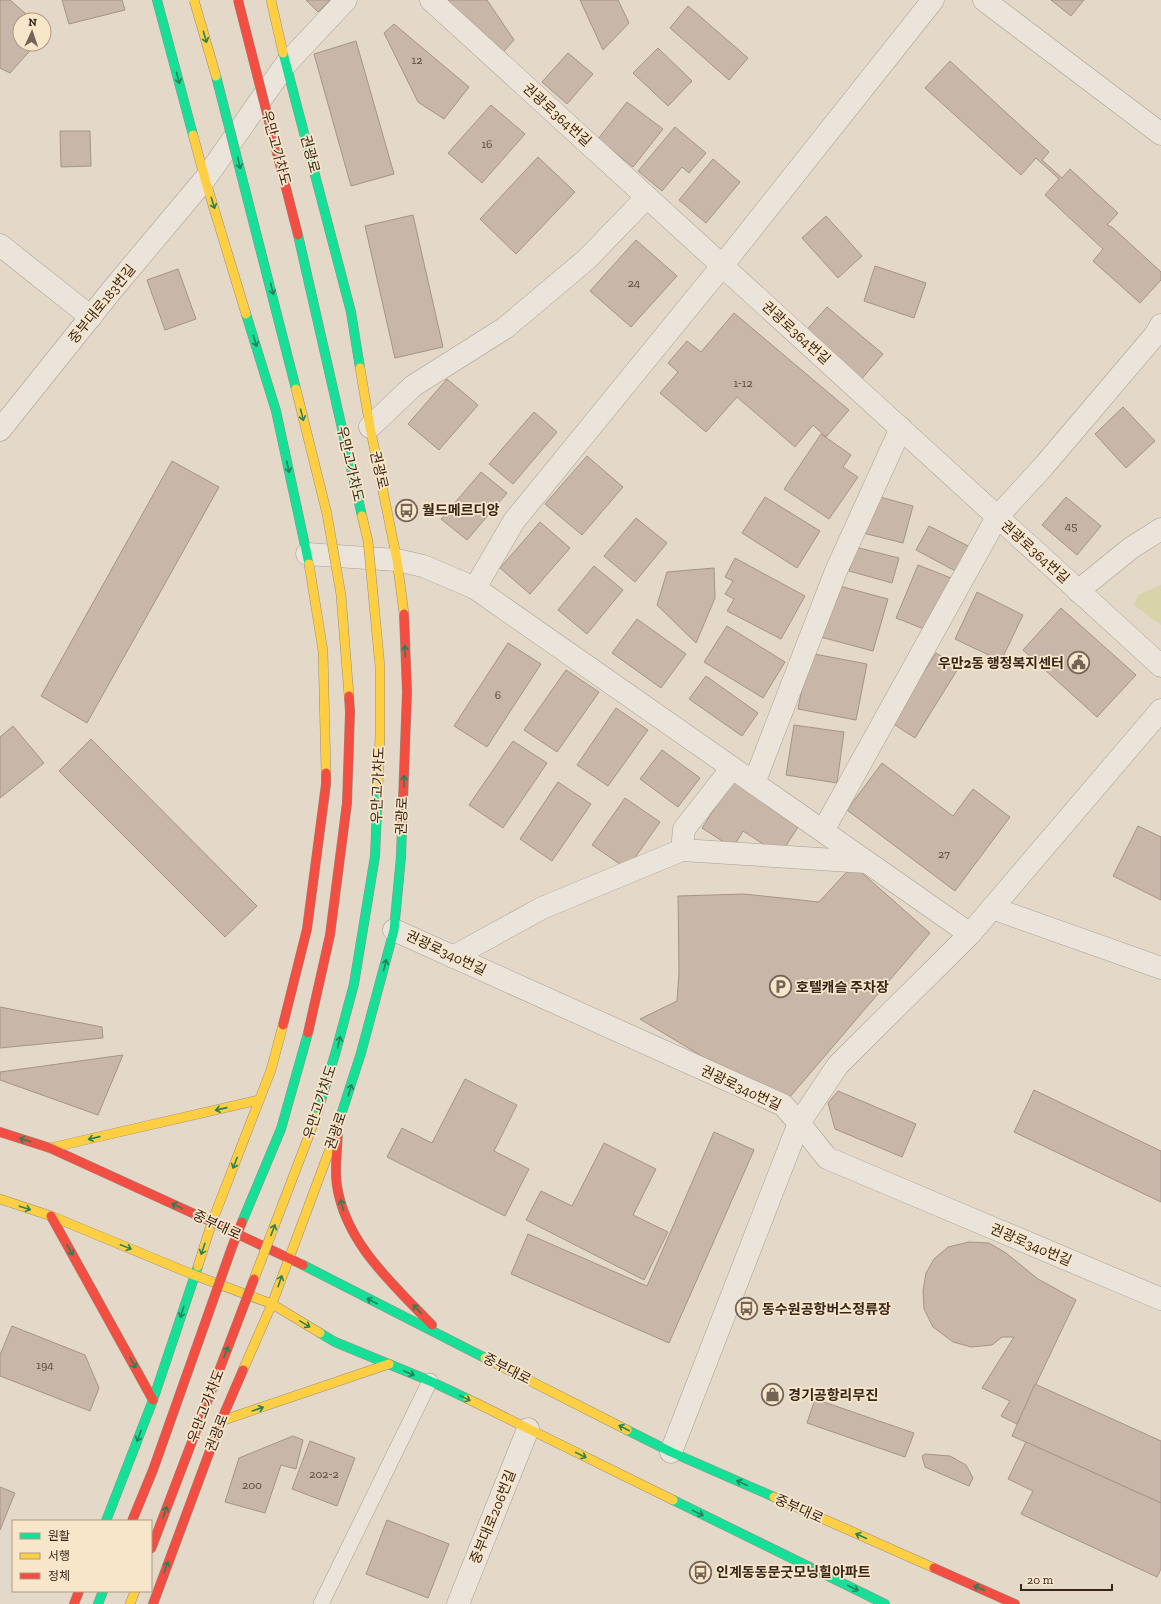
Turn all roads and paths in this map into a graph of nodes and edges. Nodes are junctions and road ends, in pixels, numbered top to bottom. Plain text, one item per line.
1 (156, 0) edge
2 (194, 0) edge
3 (238, 0) edge
4 (271, 0) edge
5 (346, 0) edge
6 (431, 0) edge
7 (933, 0) edge
8 (984, 0) edge
9 (286, 64) junction
10 (1161, 134) edge
11 (205, 179) junction
12 (647, 197) junction
13 (0, 245) edge
14 (722, 266) junction
15 (91, 317) junction
16 (1161, 325) edge
17 (370, 427) junction
18 (900, 428) junction
19 (0, 430) edge
20 (997, 517) junction
21 (1161, 529) edge
22 (308, 554) junction
23 (397, 560) junction
24 (475, 588) junction
25 (1078, 591) junction
26 (1161, 666) edge
27 (1161, 710) edge
28 (732, 768) junction
29 (754, 783) junction
30 (823, 831) junction
31 (682, 850) junction
32 (866, 862) junction
33 (992, 908) junction
34 (394, 930) junction
35 (970, 934) junction
36 (453, 957) junction
37 (1161, 968) edge
38 (259, 1100) junction
39 (799, 1122) junction
40 (338, 1128) junction
41 (0, 1132) edge
42 (50, 1148) junction
43 (0, 1199) edge
44 (50, 1216) junction
45 (212, 1222) junction
46 (288, 1258) junction
47 (194, 1275) junction
48 (1161, 1299) edge
49 (272, 1304) junction
50 (444, 1337) junction
51 (389, 1364) junction
52 (430, 1381) junction
53 (153, 1400) junction
54 (221, 1421) junction
55 (528, 1430) junction
56 (671, 1452) junction
57 (106, 1520) edge
58 (132, 1520) edge
59 (152, 1546) edge
60 (79, 1592) edge
61 (103, 1592) edge
62 (135, 1592) edge
63 (74, 1604) edge
64 (98, 1604) edge
65 (130, 1604) edge
66 (153, 1604) edge
67 (321, 1604) edge
68 (458, 1604) edge
69 (885, 1604) edge
70 (1015, 1604) edge

1 -> 11 street
2 -> 58 street, 우만고가차도, bridge
59 -> 3 street, 우만고가차도, bridge
4 - 9 street, 권광로
5 - 9 street, 중부대로183번길
6 - 12 street, 권광로364번길
7 - 14 street
8 - 10 street
9 - 11 street, 중부대로183번길
9 - 17 street, 권광로
11 - 15 street, 중부대로183번길
11 -> 22 street
12 - 14 street, 권광로364번길
12 - 17 street
13 - 15 street
14 - 18 street, 권광로364번길
14 - 24 street
15 - 19 street, 중부대로183번길
16 - 20 street
17 - 23 street, 권광로
18 - 20 street, 권광로364번길
18 - 29 street
20 - 25 street, 권광로364번길
20 - 30 street
21 - 25 street
22 - 23 street
22 - 38 street
23 - 24 street
34 -> 23 street, 권광로
24 - 28 street
25 - 26 street, 권광로364번길
27 - 33 street
28 - 29 street
28 - 31 street
29 - 30 street
30 - 32 street
31 - 32 street
31 - 36 street
32 - 35 street
33 - 35 street
33 - 37 street
34 - 36 street, 권광로340번길
40 -> 34 street, 권광로
35 - 39 street
36 - 39 street, 권광로340번길
38 -> 42 street
38 -> 45 street
39 - 48 street, 권광로340번길
39 - 56 street
40 - 46 street, 권광로
50 -> 40 street
42 -> 41 street, 중부대로
45 -> 42 street, 중부대로
43 -> 44 street
44 -> 47 street
44 -> 53 street
45 - 46 street, 중부대로
45 -> 47 street
49 -> 46 street, 권광로
50 -> 46 street, 중부대로
47 - 49 street
47 -> 53 street
49 -> 51 street
49 - 54 street, 권광로
56 -> 50 street, 중부대로
51 -> 52 street
54 -> 51 street
52 -> 55 street
52 - 67 lane
53 -> 57 street
66 -> 54 street, 권광로
55 - 68 street, 중부대로206번길
55 -> 69 street
70 -> 56 street, 중부대로
60 - 63 street
61 - 64 street
62 - 65 street

